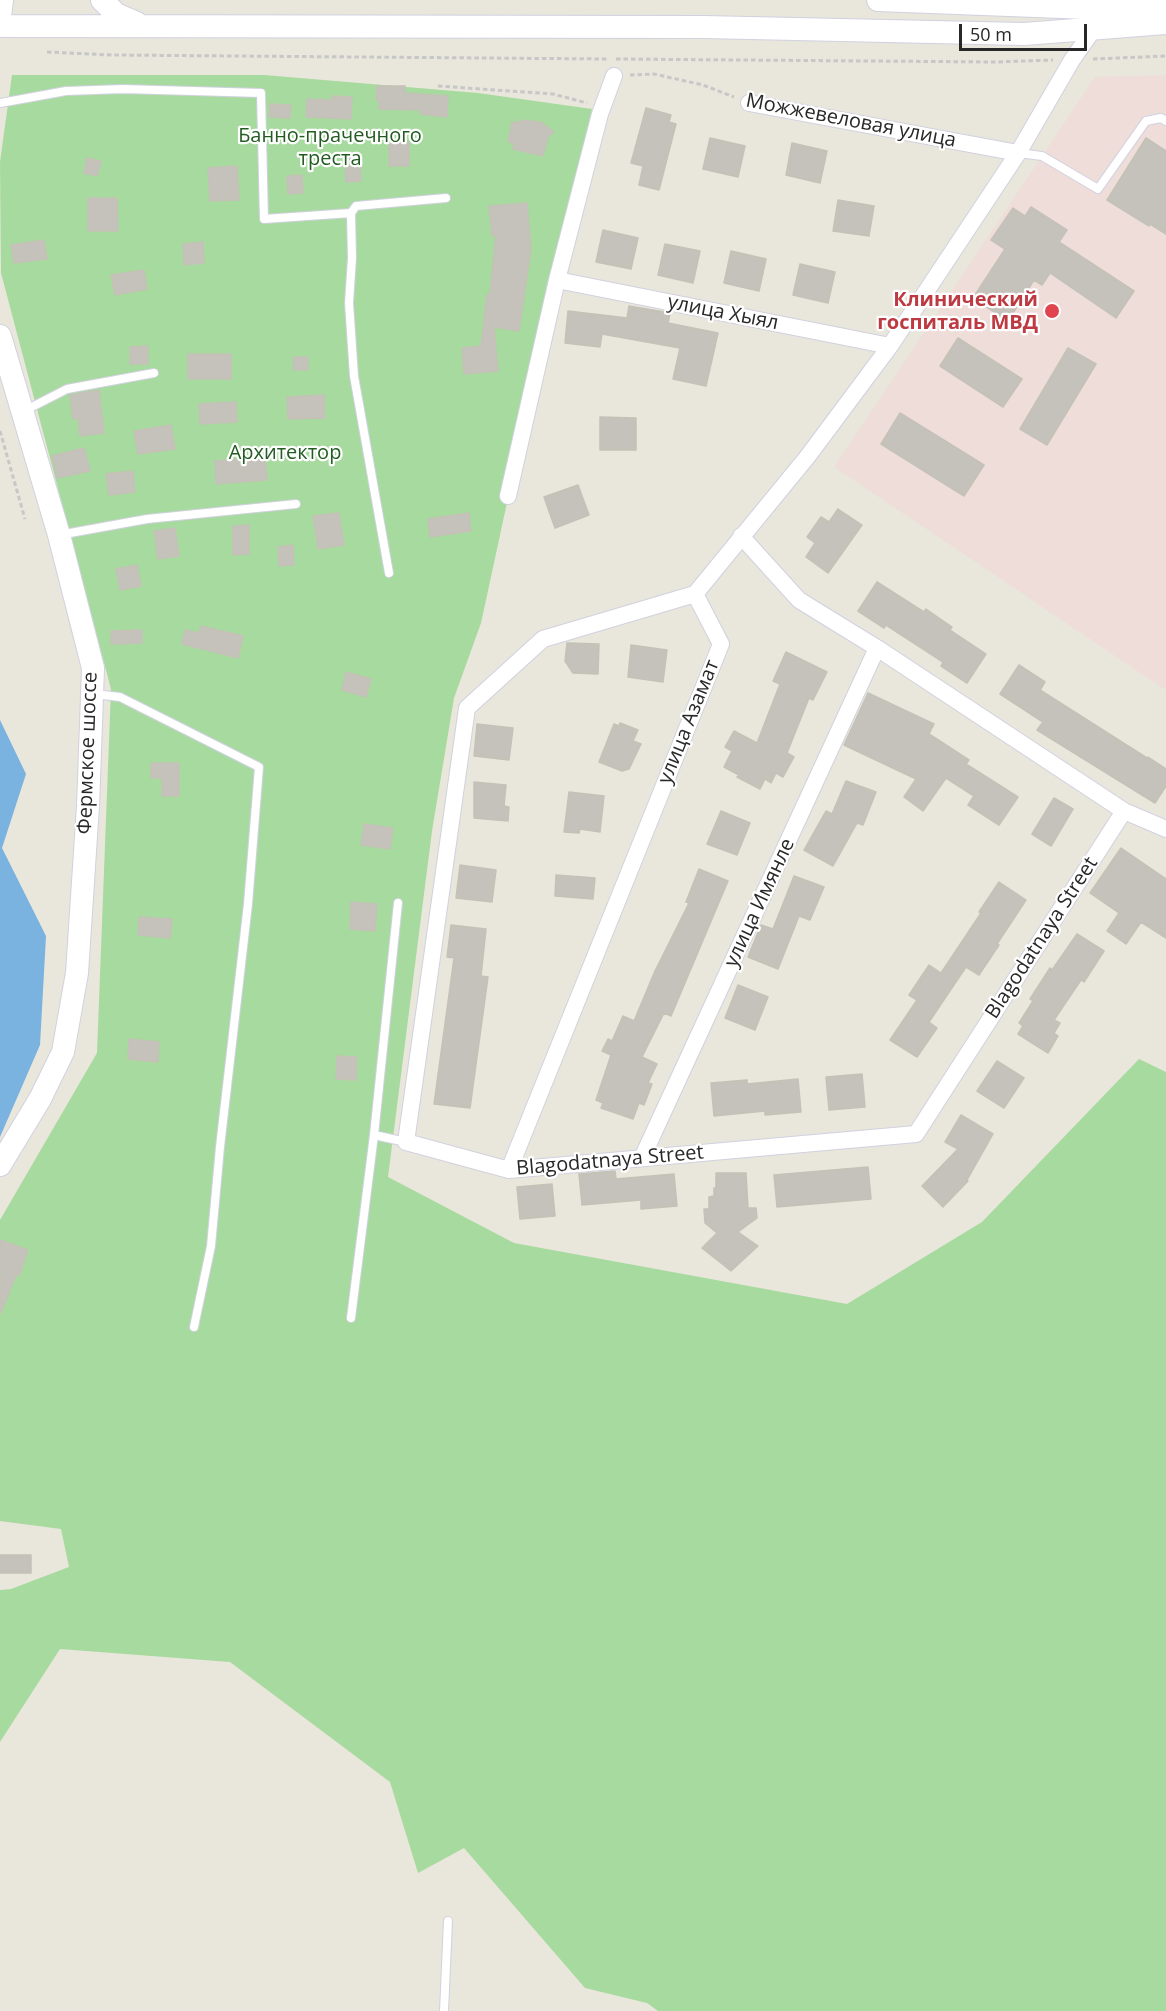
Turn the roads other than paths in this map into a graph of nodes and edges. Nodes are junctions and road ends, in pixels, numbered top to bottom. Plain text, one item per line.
1 (2, 0) edge
2 (102, 0) edge
3 (878, 0) edge
4 (1166, 11) edge
5 (0, 17) edge
6 (1166, 23) edge
7 (0, 26) edge
8 (155, 26) junction
9 (1093, 30) junction
10 (1055, 32) junction
11 (1072, 60) junction
12 (614, 76) road end
13 (0, 103) edge
14 (749, 103) road end
15 (1166, 121) edge
16 (1018, 153) junction
17 (446, 198) dead end
18 (351, 213) junction
19 (557, 280) junction
20 (0, 336) edge
21 (890, 346) junction
22 (154, 373) dead end
23 (22, 412) junction
24 (508, 496) dead end
25 (296, 504) dead end
26 (59, 536) junction
27 (741, 536) junction
28 (388, 573) dead end
29 (695, 594) junction
30 (878, 648) junction
31 (92, 693) junction
32 (1124, 811) junction
33 (1166, 830) edge
34 (398, 903) dead end
35 (374, 1135) junction
36 (406, 1142) junction
37 (642, 1158) junction
38 (0, 1165) edge
39 (509, 1170) junction
40 (351, 1318) dead end
41 (194, 1327) dead end
42 (448, 1921) dead end
43 (444, 2011) edge

1 - 5 main road
2 - 8 main road
3 - 4 main road
6 - 9 main road
7 - 8 main road
8 - 10 main road
9 - 10 main road
9 - 11 street
10 - 11 street
11 - 16 street
12 - 19 street
13 - 18 lane
14 - 16 street, Можжевеловая улица
15 - 16 lane
16 - 21 street
17 - 18 lane
18 - 28 lane
19 - 21 street, улица Хыял
19 - 24 street
20 - 23 main road, Фермское шоссе
21 - 27 street
22 - 23 lane
23 - 26 main road, Фермское шоссе
25 - 26 lane
26 - 31 main road, Фермское шоссе
27 - 29 street
27 - 30 street
29 - 36 street
29 - 39 street, улица Азамат
30 - 32 street
30 - 37 street, улица Имянле
31 - 38 main road, Фермское шоссе
31 - 41 lane
32 - 33 street
32 - 37 street, Blagodatnaya Street
34 - 35 lane
35 - 36 lane
35 - 40 lane
36 - 39 street, Blagodatnaya Street
37 - 39 street, Blagodatnaya Street
42 - 43 lane

